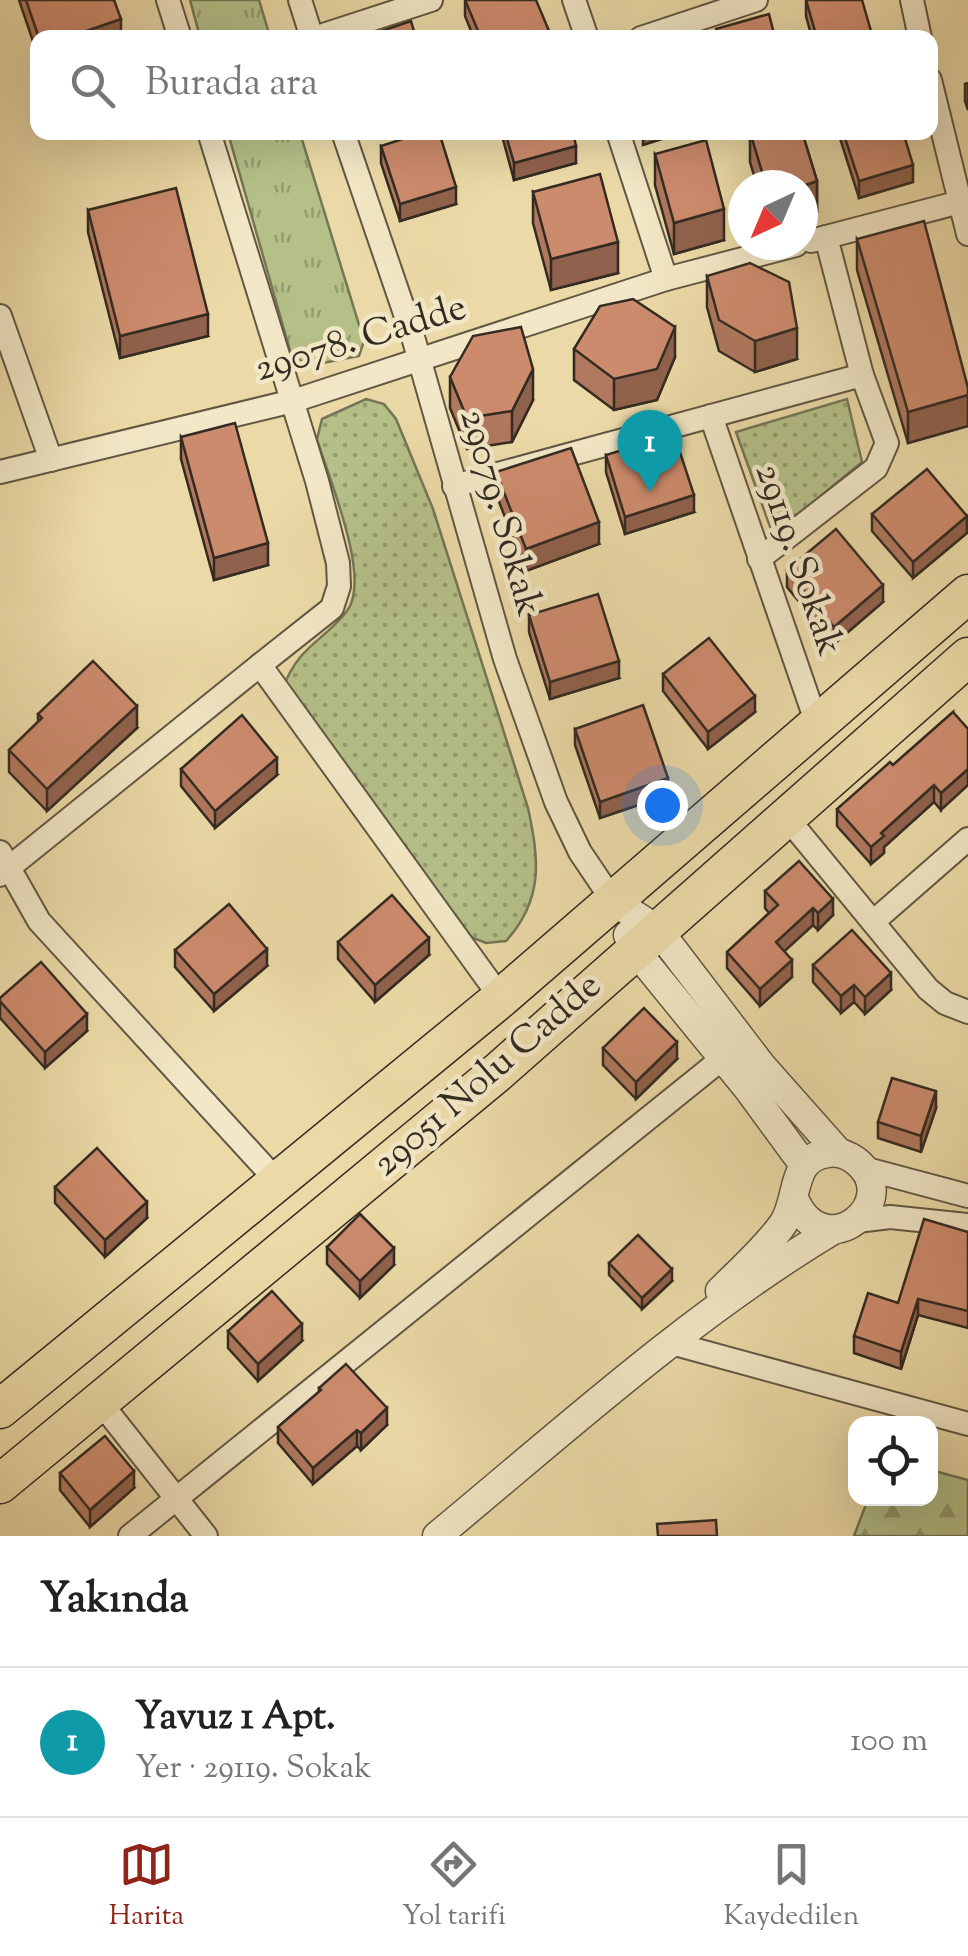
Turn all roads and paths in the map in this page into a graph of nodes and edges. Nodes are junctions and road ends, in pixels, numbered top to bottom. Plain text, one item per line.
1 (168, 0) edge
2 (300, 0) edge
3 (431, 0) edge
4 (574, 0) edge
5 (756, 0) edge
6 (912, 0) edge
7 (177, 30) edge
8 (310, 30) edge
9 (338, 30) edge
10 (583, 30) edge
11 (665, 30) edge
12 (918, 30) edge
13 (938, 108) edge
14 (211, 140) edge
15 (346, 140) edge
16 (621, 140) edge
17 (964, 201) edge
18 (968, 234) edge
19 (818, 239) edge
20 (818, 251) edge
21 (737, 260) edge
22 (666, 278) junction
23 (0, 316) edge
24 (419, 360) junction
25 (862, 375) junction
26 (293, 401) junction
27 (711, 416) junction
28 (50, 460) junction
29 (0, 472) edge
30 (454, 486) junction
31 (759, 559) junction
32 (968, 594) edge
33 (968, 658) edge
34 (260, 665) junction
35 (818, 727) junction
36 (788, 819) junction
37 (968, 839) edge
38 (2, 865) edge
39 (613, 901) junction
40 (873, 922) junction
41 (646, 939) junction
42 (500, 998) junction
43 (968, 1012) edge
44 (723, 1058) junction
45 (839, 1152) junction
46 (804, 1165) junction
47 (863, 1168) junction
48 (278, 1182) junction
49 (968, 1196) edge
50 (795, 1201) junction
51 (845, 1226) junction
52 (968, 1226) edge
53 (671, 1343) junction
54 (100, 1402) junction
55 (0, 1409) edge
56 (968, 1424) edge
57 (0, 1484) edge
58 (176, 1498) junction
59 (130, 1536) edge
60 (206, 1536) edge
61 (438, 1536) edge

1 - 7 street
2 - 8 street
3 - 9 street
4 - 10 street
5 - 11 street
6 - 12 street
13 - 17 street
14 - 26 street
15 - 24 street, 29079. Sokak
16 - 22 street
17 - 18 street
17 - 19 street
20 - 25 street
21 - 22 street, 29078. Cadde
22 - 24 street, 29078. Cadde
23 - 28 street
24 - 26 street, 29078. Cadde
24 - 30 street, 29079. Sokak
25 - 27 street
25 - 31 street
26 - 28 street, 29078. Cadde
26 - 34 street
27 - 30 street
27 - 31 street, 29119. Sokak
28 - 29 street, 29078. Cadde
30 - 39 street, 29079. Sokak
31 - 35 street, 29119. Sokak
32 - 35 main road, 29051 Nolu Cadde
33 - 36 main road, 29051 Nolu Cadde
34 - 38 street
34 - 42 street
35 - 39 main road, 29051 Nolu Cadde
36 - 40 street
36 - 41 main road, 29051 Nolu Cadde
37 - 40 street
38 - 48 street
39 - 41 street
39 - 42 main road, 29051 Nolu Cadde
40 - 43 street
41 - 44 street
41 - 45 street
41 - 54 main road, 29051 Nolu Cadde
42 - 48 main road, 29051 Nolu Cadde
44 - 46 street
44 - 58 street
45 - 46 street
45 - 47 street
46 - 50 street
47 - 49 street
47 - 51 street
48 - 55 main road, 29051 Nolu Cadde
50 - 51 street
50 - 53 street
51 - 52 street
51 - 53 street
53 - 56 street
53 - 61 street
54 - 57 main road, 29051 Nolu Cadde
54 - 58 street
58 - 59 street
58 - 60 street

